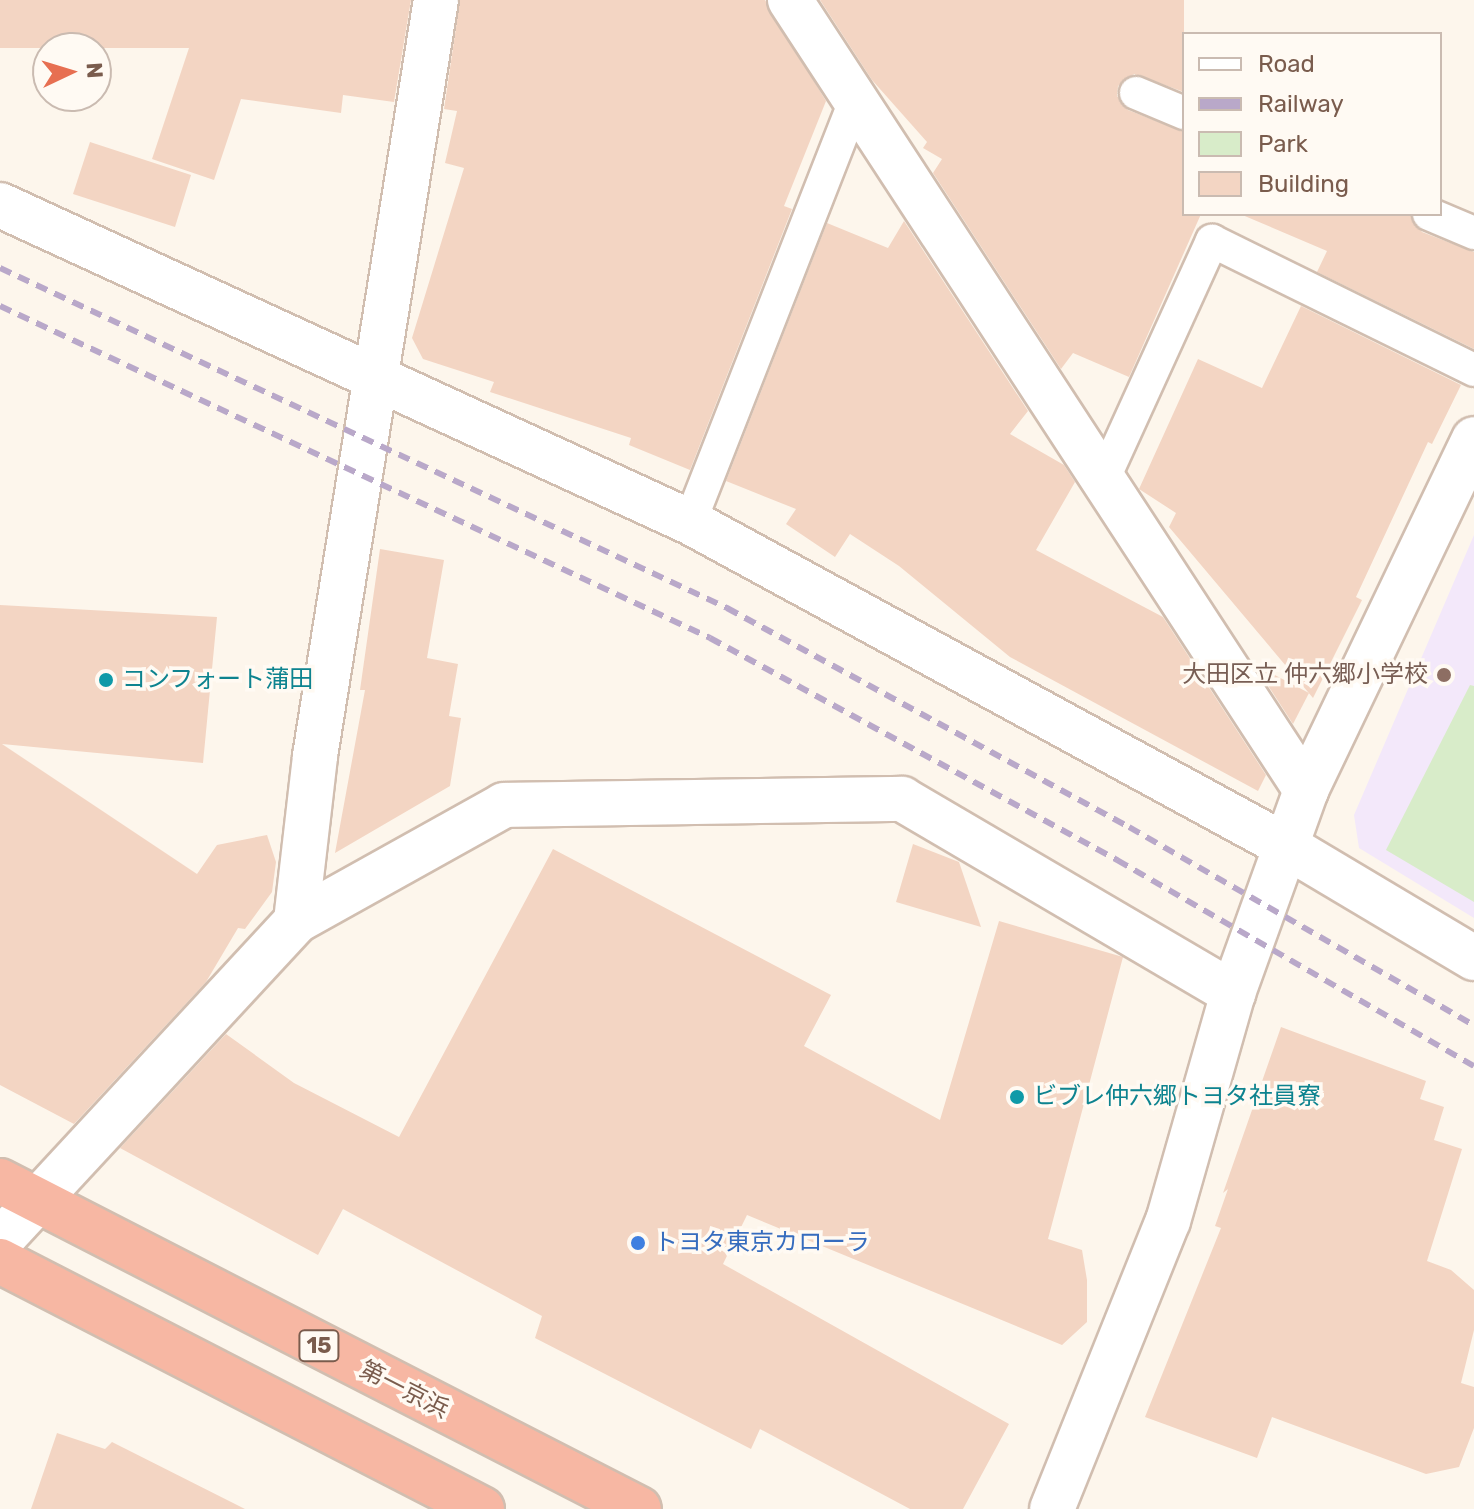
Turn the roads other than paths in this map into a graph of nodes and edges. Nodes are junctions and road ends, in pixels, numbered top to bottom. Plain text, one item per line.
1 (436, 0) edge
2 (790, 0) edge
3 (1136, 93) dead end
4 (855, 100) junction
5 (1182, 112) edge
6 (0, 205) edge
7 (1434, 216) edge
8 (1474, 233) edge
9 (1474, 370) edge
10 (377, 379) junction
11 (1474, 439) edge
12 (1103, 480) junction
13 (690, 522) junction
14 (1306, 790) junction
15 (1286, 846) junction
16 (296, 921) junction
17 (1474, 958) edge
18 (1233, 993) junction
19 (18, 1191) edge
20 (0, 1241) edge
21 (0, 1261) edge
22 (482, 1509) edge
23 (639, 1509) edge
24 (1052, 1509) edge

1 - 10 street
2 - 4 street
3 - 5 lane
4 - 12 street
4 - 13 lane
6 - 10 street
7 - 8 lane
9 - 12 lane
10 - 13 street
10 - 16 street
11 - 14 street
12 - 14 street
13 - 15 street
14 - 15 street
15 - 17 street
15 - 18 street
16 - 18 street
16 - 19 street
18 - 24 street
19 - 20 street
19 - 23 highway, 第一京浜 / 15
21 - 22 highway

